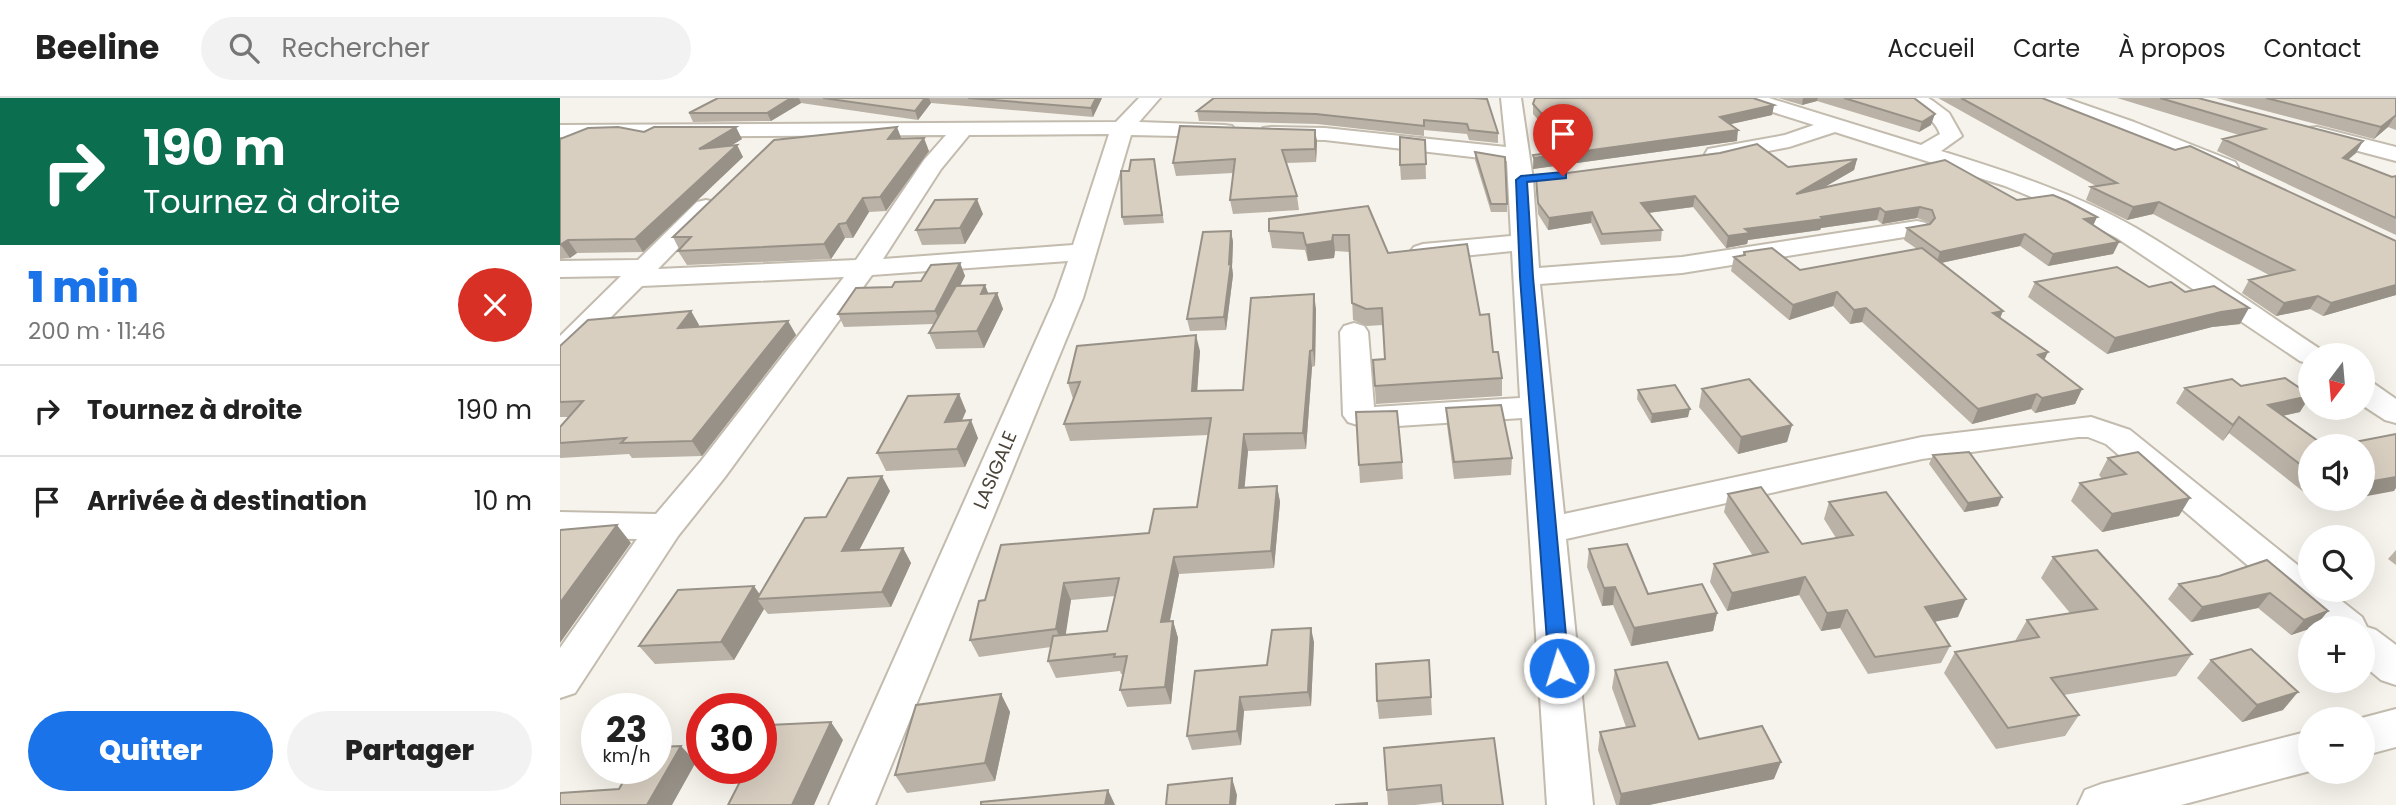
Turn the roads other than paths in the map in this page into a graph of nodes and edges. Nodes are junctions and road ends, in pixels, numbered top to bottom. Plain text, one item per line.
1 (1150, 98) edge
2 (1511, 98) edge
3 (1748, 98) edge
4 (1914, 98) edge
5 (2045, 98) edge
6 (1832, 126) junction
7 (1122, 128) junction
8 (2296, 128) edge
9 (963, 129) junction
10 (560, 131) edge
11 (786, 131) junction
12 (1923, 153) junction
13 (2396, 154) edge
14 (759, 157) edge
15 (1691, 158) edge
16 (1528, 171) junction
17 (2247, 176) edge
18 (721, 193) edge
19 (1917, 228) edge
20 (1525, 242) junction
21 (1084, 252) junction
22 (1404, 254) edge
23 (864, 268) junction
24 (560, 269) edge
25 (640, 273) junction
26 (1526, 277) junction
27 (1354, 332) dead end
28 (2298, 347) edge
29 (560, 352) edge
30 (2375, 398) edge
31 (1538, 407) junction
32 (2396, 412) edge
33 (560, 525) edge
34 (665, 527) junction
35 (1548, 530) junction
36 (2334, 616) edge
37 (2375, 651) edge
38 (2396, 668) edge
39 (560, 681) edge
40 (2396, 728) edge
41 (2375, 734) edge
42 (2298, 754) edge
43 (852, 805) edge
44 (1570, 805) edge
45 (2101, 805) edge

1 - 7 street
2 - 16 street
3 - 6 street
4 - 12 street
5 - 17 street
6 - 12 street
6 - 15 street
7 - 9 street
7 - 16 street
7 - 21 street, LASIGALE
8 - 13 street
9 - 11 street
9 - 23 street
10 - 11 street
11 - 14 street
12 - 28 street
16 - 20 street
18 - 25 street
19 - 26 street
20 - 22 street
20 - 26 street
21 - 23 street
21 - 43 street, LASIGALE
23 - 25 street
23 - 34 street
24 - 25 street
25 - 29 street
26 - 31 street
27 - 31 street
30 - 32 street
31 - 35 street
33 - 34 street
34 - 39 street
35 - 36 street
35 - 44 street
37 - 38 street
40 - 41 street
42 - 45 street

